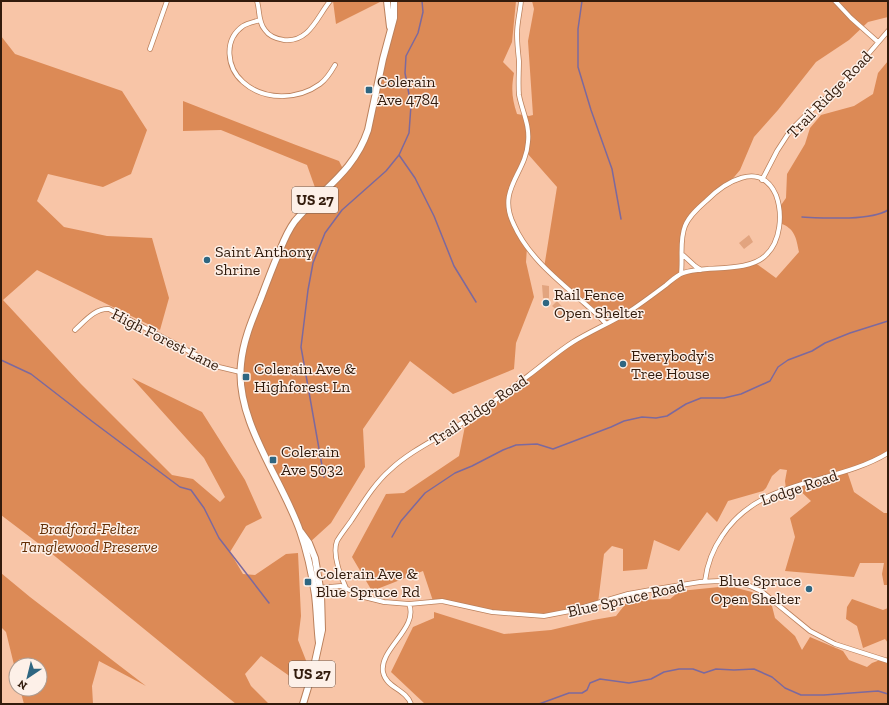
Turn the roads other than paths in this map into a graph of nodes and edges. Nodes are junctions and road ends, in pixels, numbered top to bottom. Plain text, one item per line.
1 (167, 1) edge
2 (257, 1) edge
3 (330, 1) edge
4 (387, 1) edge
5 (394, 1) edge
6 (521, 1) edge
7 (835, 1) edge
8 (260, 20) junction
9 (391, 31) junction
10 (888, 31) edge
11 (878, 42) junction
12 (150, 50) dead end
13 (336, 65) dead end
14 (762, 180) junction
15 (683, 255) junction
16 (702, 270) junction
17 (681, 274) junction
18 (606, 324) junction
19 (75, 330) dead end
20 (240, 372) junction
21 (888, 453) edge
22 (341, 577) junction
23 (705, 581) junction
24 (333, 587) junction
25 (346, 588) junction
26 (317, 591) junction
27 (409, 604) junction
28 (888, 661) edge
29 (303, 704) edge
30 (411, 704) edge

1 - 12 street
2 - 8 street
3 - 8 street
4 - 9 main road, US 27
5 - 9 main road, US 27
6 - 18 street
7 - 11 street
8 - 13 street
9 - 20 main road, US 27
10 - 11 street, Trail Ridge Road
11 - 14 street, Trail Ridge Road
14 - 15 street
14 - 16 street, Trail Ridge Road
15 - 16 street
15 - 17 street
16 - 17 street, Trail Ridge Road
17 - 18 street, Trail Ridge Road
18 - 22 street, Trail Ridge Road
19 - 20 street, High Forest Lane
20 - 26 main road, US 27
21 - 23 street, Lodge Road
22 - 24 street
22 - 25 street, Trail Ridge Road
23 - 27 street, Blue Spruce Road
23 - 28 street, Blue Spruce Road
24 - 25 street, Blue Spruce Road
24 - 26 street, Blue Spruce Road
25 - 26 street
25 - 27 street, Blue Spruce Road
26 - 29 main road, US 27
27 - 30 street

